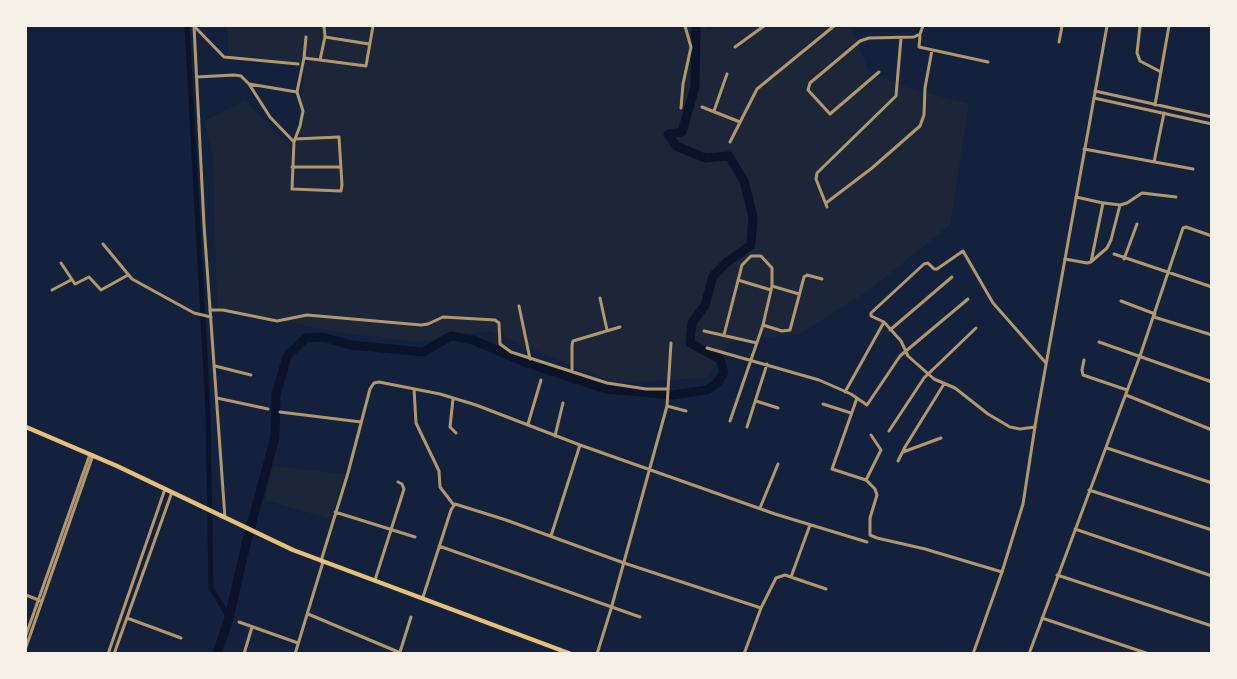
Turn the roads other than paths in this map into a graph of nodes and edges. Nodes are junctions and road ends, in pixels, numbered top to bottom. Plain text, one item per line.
1 (194, 26) edge
2 (324, 26) edge
3 (373, 26) edge
4 (685, 26) edge
5 (764, 26) edge
6 (834, 26) edge
7 (1062, 26) edge
8 (1107, 26) edge
9 (1140, 26) edge
10 (1169, 26) edge
11 (923, 28) edge
12 (920, 34) junction
13 (306, 37) dead end
14 (325, 37) junction
15 (901, 38) junction
16 (1059, 42) dead end
17 (369, 44) junction
18 (735, 47) dead end
19 (932, 50) junction
20 (304, 58) junction
21 (320, 60) junction
22 (988, 62) dead end
23 (298, 64) dead end
24 (879, 72) dead end
25 (1161, 72) junction
26 (727, 74) dead end
27 (197, 77) junction
28 (249, 84) junction
29 (1095, 91) junction
30 (297, 92) junction
31 (1094, 98) junction
32 (1125, 98) junction
33 (1124, 104) junction
34 (1155, 105) junction
35 (702, 107) dead end
36 (681, 108) dead end
37 (714, 111) junction
38 (1164, 113) junction
39 (1212, 117) edge
40 (740, 122) junction
41 (1212, 124) edge
42 (294, 141) junction
43 (730, 142) dead end
44 (1084, 149) junction
45 (1154, 162) junction
46 (292, 167) junction
47 (340, 167) junction
48 (1192, 169) dead end
49 (1076, 197) junction
50 (1176, 197) dead end
51 (1103, 203) junction
52 (1120, 205) junction
53 (1137, 224) dead end
54 (1212, 236) edge
55 (103, 244) dead end
56 (1114, 254) dead end
57 (1065, 259) junction
58 (1124, 259) junction
59 (1091, 262) junction
60 (61, 263) dead end
61 (1168, 273) junction
62 (128, 275) junction
63 (952, 277) dead end
64 (822, 279) dead end
65 (71, 280) junction
66 (738, 280) junction
67 (772, 288) junction
68 (1212, 288) edge
69 (52, 290) dead end
70 (800, 294) junction
71 (600, 298) dead end
72 (968, 299) dead end
73 (1121, 301) dead end
74 (519, 306) dead end
75 (210, 310) junction
76 (1154, 315) junction
77 (211, 317) junction
78 (884, 322) junction
79 (762, 325) junction
80 (620, 327) dead end
81 (976, 328) dead end
82 (607, 330) junction
83 (890, 330) junction
84 (704, 331) dead end
85 (724, 334) junction
86 (1212, 335) edge
87 (1099, 342) dead end
88 (671, 343) dead end
89 (757, 343) junction
90 (707, 348) dead end
91 (906, 352) junction
92 (1140, 357) junction
93 (530, 359) junction
94 (750, 360) junction
95 (1084, 360) dead end
96 (1046, 363) junction
97 (767, 364) junction
98 (215, 366) junction
99 (572, 371) junction
100 (251, 375) dead end
101 (928, 375) junction
102 (541, 380) dead end
103 (1212, 382) edge
104 (944, 384) junction
105 (414, 389) junction
106 (1127, 390) junction
107 (667, 391) junction
108 (845, 392) junction
109 (1126, 395) junction
110 (217, 398) junction
111 (857, 398) junction
112 (453, 399) junction
113 (756, 401) junction
114 (563, 403) dead end
115 (667, 404) junction
116 (823, 404) dead end
117 (778, 408) dead end
118 (268, 409) dead end
119 (686, 411) dead end
120 (280, 412) dead end
121 (851, 413) junction
122 (730, 421) dead end
123 (361, 422) junction
124 (528, 424) junction
125 (26, 427) edge
126 (747, 427) dead end
127 (1035, 427) junction
128 (1212, 430) edge
129 (889, 431) dead end
130 (456, 433) dead end
131 (871, 435) dead end
132 (555, 436) junction
133 (940, 438) dead end
134 (580, 445) junction
135 (1107, 446) junction
136 (903, 452) junction
137 (92, 454) junction
138 (898, 461) dead end
139 (778, 464) dead end
140 (650, 469) junction
141 (866, 480) junction
142 (398, 482) dead end
143 (1212, 483) edge
144 (165, 489) junction
145 (1089, 490) junction
146 (172, 492) junction
147 (453, 504) junction
148 (760, 508) junction
149 (335, 512) junction
150 (225, 518) junction
151 (810, 525) junction
152 (392, 529) junction
153 (1075, 529) junction
154 (1212, 530) edge
155 (551, 536) junction
156 (415, 537) dead end
157 (867, 542) dead end
158 (439, 546) junction
159 (141, 559) junction
160 (147, 561) junction
161 (322, 561) junction
162 (624, 563) junction
163 (1002, 572) junction
164 (1057, 575) junction
165 (1212, 576) edge
166 (791, 577) junction
167 (374, 581) junction
168 (826, 589) dead end
169 (26, 595) edge
170 (423, 597) junction
171 (40, 601) junction
172 (611, 608) junction
173 (761, 608) junction
174 (308, 614) junction
175 (411, 617) dead end
176 (640, 617) dead end
177 (127, 618) junction
178 (1042, 618) junction
179 (239, 622) dead end
180 (118, 624) junction
181 (124, 626) junction
182 (1212, 626) edge
183 (252, 627) junction
184 (26, 635) edge
185 (181, 638) dead end
186 (298, 643) junction
187 (26, 647) edge
188 (401, 653) edge
189 (108, 654) edge
190 (114, 654) edge
191 (244, 654) edge
192 (295, 654) edge
193 (571, 654) edge
194 (597, 654) edge
195 (744, 654) edge
196 (973, 654) edge
197 (1029, 654) edge
198 (1149, 654) edge

1 - 23 street
1 - 27 street
2 - 14 street
3 - 17 street
4 - 36 street
5 - 18 street
6 - 40 street
7 - 16 street
8 - 29 street
9 - 25 street
10 - 25 street
11 - 12 street
12 - 15 street
12 - 19 street
13 - 20 street
14 - 17 street
14 - 21 street
15 - 19 street
15 - 24 street
17 - 21 street
19 - 22 street
20 - 21 street
20 - 30 street
25 - 34 street
26 - 37 street
27 - 28 street
27 - 75 street
28 - 30 street
28 - 42 street
29 - 31 street
29 - 32 street
30 - 42 street
31 - 33 street
31 - 44 street
32 - 33 street
32 - 34 street
33 - 38 street
34 - 39 street
35 - 37 street
37 - 40 street
38 - 41 street
38 - 45 street
40 - 43 street
42 - 46 street
42 - 47 street
44 - 45 street
44 - 49 street
45 - 48 street
46 - 47 street
46 - 47 street
49 - 51 street
49 - 57 street
50 - 52 street
51 - 52 street
51 - 59 street
52 - 59 street
53 - 58 street
54 - 61 street
55 - 62 street
56 - 58 street
57 - 59 street
57 - 96 street
58 - 61 street
60 - 65 street
61 - 68 street
61 - 76 street
62 - 65 street
62 - 77 street
63 - 83 street
64 - 70 street
65 - 69 street
66 - 67 street
66 - 67 street
66 - 85 street
67 - 70 street
67 - 79 street
70 - 79 street
71 - 82 street
72 - 91 street
73 - 76 street
74 - 93 street
75 - 77 street
75 - 93 street
76 - 86 street
76 - 92 street
77 - 98 street
78 - 83 street
78 - 96 street
78 - 108 street
79 - 89 street
80 - 82 street
81 - 101 street
82 - 99 street
83 - 91 street
84 - 85 street
85 - 89 street
87 - 92 street
88 - 107 street
89 - 94 street
90 - 94 street
91 - 101 street
91 - 111 street
92 - 103 street
92 - 106 street
93 - 99 street
94 - 97 street
94 - 122 street
95 - 106 street
96 - 127 street
97 - 108 street
97 - 113 street
98 - 100 street
98 - 110 street
99 - 107 street
101 - 104 street
101 - 129 street
102 - 124 street
104 - 127 street
104 - 136 street
105 - 112 street
105 - 123 street
105 - 147 street
106 - 109 street
107 - 115 street
108 - 111 street
109 - 128 street
109 - 135 street
110 - 118 street
110 - 150 street
111 - 121 street
112 - 124 street
112 - 130 street
113 - 117 street
113 - 126 street
114 - 132 street
115 - 119 street
115 - 140 street
116 - 121 street
120 - 123 street
121 - 141 street
123 - 149 street
124 - 132 street
125 - 137 main road
127 - 163 street
131 - 141 street
132 - 134 street
133 - 136 street
134 - 140 street
134 - 155 street
135 - 143 street
135 - 145 street
136 - 138 street
137 - 144 main road
137 - 171 street
139 - 148 street
140 - 148 street
140 - 162 street
141 - 163 street
142 - 152 street
144 - 146 main road
144 - 159 street
145 - 153 street
145 - 154 street
146 - 150 main road
146 - 160 street
147 - 155 street
147 - 158 street
148 - 151 street
149 - 152 street
149 - 161 street
150 - 161 main road
151 - 157 street
151 - 166 street
152 - 156 street
152 - 167 street
153 - 164 street
153 - 165 street
155 - 162 street
158 - 170 street
158 - 172 street
159 - 160 street
159 - 180 street
160 - 177 street
161 - 167 main road
161 - 174 street
162 - 172 street
162 - 173 street
163 - 196 street
164 - 178 street
164 - 182 street
166 - 168 street
166 - 173 street
167 - 170 main road
169 - 171 street
170 - 193 main road
171 - 184 street
171 - 187 street
172 - 176 street
172 - 194 street
173 - 195 street
174 - 186 street
174 - 188 street
175 - 188 street
177 - 181 street
177 - 185 street
178 - 197 street
178 - 198 street
179 - 183 street
180 - 181 street
180 - 189 street
181 - 190 street
183 - 186 street
183 - 191 street
186 - 192 street

